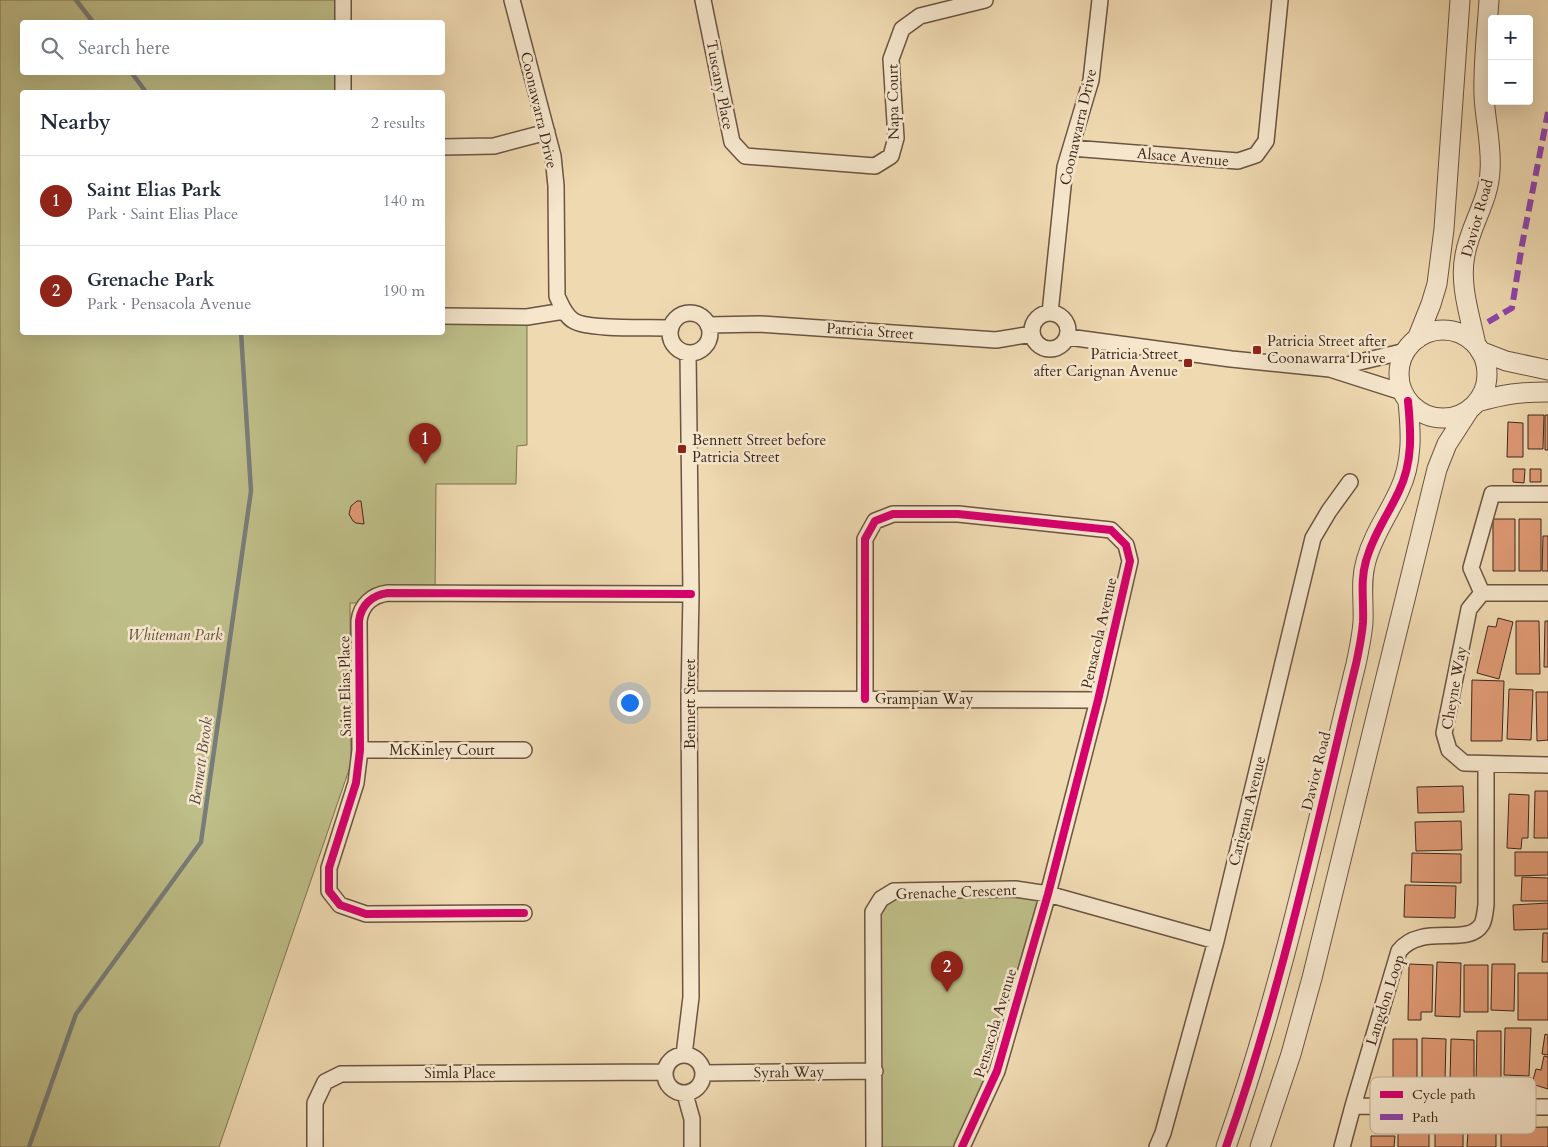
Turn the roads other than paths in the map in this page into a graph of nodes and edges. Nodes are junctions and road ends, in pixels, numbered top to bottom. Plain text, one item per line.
1 (343, 0) edge
2 (512, 0) edge
3 (703, 0) edge
4 (986, 0) edge
5 (1100, 0) edge
6 (1280, 0) edge
7 (1460, 0) edge
8 (1489, 0) edge
9 (343, 20) edge
10 (343, 75) edge
11 (343, 90) edge
12 (547, 132) junction
13 (445, 147) edge
14 (1071, 148) junction
15 (814, 161) joint
16 (564, 311) junction
17 (1050, 313) junction
18 (445, 316) edge
19 (708, 325) junction
20 (671, 328) junction
21 (1032, 334) junction
22 (1068, 337) junction
23 (1411, 345) junction
24 (1478, 348) junction
25 (688, 353) junction
26 (1330, 369) junction
27 (1548, 370) edge
28 (1548, 392) edge
29 (1405, 396) junction
30 (1473, 406) junction
31 (1350, 482) dead end
32 (1548, 494) edge
33 (1482, 592) junction
34 (1548, 593) edge
35 (691, 594) junction
36 (689, 699) junction
37 (865, 699) junction
38 (1098, 700) junction
39 (360, 750) junction
40 (524, 750) dead end
41 (1486, 764) junction
42 (1548, 765) edge
43 (1048, 894) junction
44 (524, 913) dead end
45 (1216, 941) junction
46 (684, 1055) junction
47 (875, 1071) junction
48 (664, 1072) junction
49 (704, 1073) junction
50 (685, 1094) junction
51 (1353, 1106) junction
52 (1370, 1106) edge
53 (315, 1147) edge
54 (692, 1147) edge
55 (874, 1147) edge
56 (962, 1147) edge
57 (1157, 1147) edge
58 (1226, 1147) edge
59 (1260, 1147) edge
60 (1342, 1147) edge

1 - 9 street
2 - 12 street, Coonawarra Drive
3 - 15 street, Tuscany Place
4 - 15 street, Napa Court
5 - 14 street, Coonawarra Drive
6 - 14 street, Alsace Avenue
7 - 23 street, Daviot Road
8 - 24 street, Daviot Road
10 - 11 street
12 - 13 street
12 - 16 street, Coonawarra Drive
14 - 17 street, Coonawarra Drive
16 - 18 street
16 - 20 street
17 - 21 street
17 - 22 street
19 - 20 street
19 - 21 street, Patricia Street
19 - 25 street
20 - 25 street
21 - 22 street
22 - 26 street
23 - 24 street
23 - 26 street
23 - 29 street
24 - 27 street
24 - 30 street
25 - 35 street, Bennett Street
26 - 29 street
28 - 30 street
29 - 30 street
29 - 58 street, Daviot Road
30 - 59 street
31 - 45 street, Carignan Avenue
32 - 33 street
33 - 34 street
33 - 41 street, Cheyne Way
35 - 36 street, Bennett Street
35 - 39 street, Saint Elias Place
36 - 37 street, Grampian Way
36 - 46 street, Bennett Street
37 - 38 street, Grampian Way
37 - 38 street, Pensacola Avenue
38 - 43 street, Pensacola Avenue
39 - 40 street, McKinley Court
39 - 44 street, Saint Elias Place
41 - 42 street, Cheyne Way
41 - 51 street, Langdon Loop
43 - 45 street, Grenache Crescent
43 - 47 street, Grenache Crescent
43 - 56 street, Pensacola Avenue
45 - 57 street, Carignan Avenue
46 - 48 street
46 - 49 street
47 - 49 street, Syrah Way
47 - 55 street, Grenache Crescent
48 - 50 street
48 - 53 street, Simla Place
49 - 50 street
50 - 54 street
51 - 52 street
51 - 60 street, Langdon Loop

